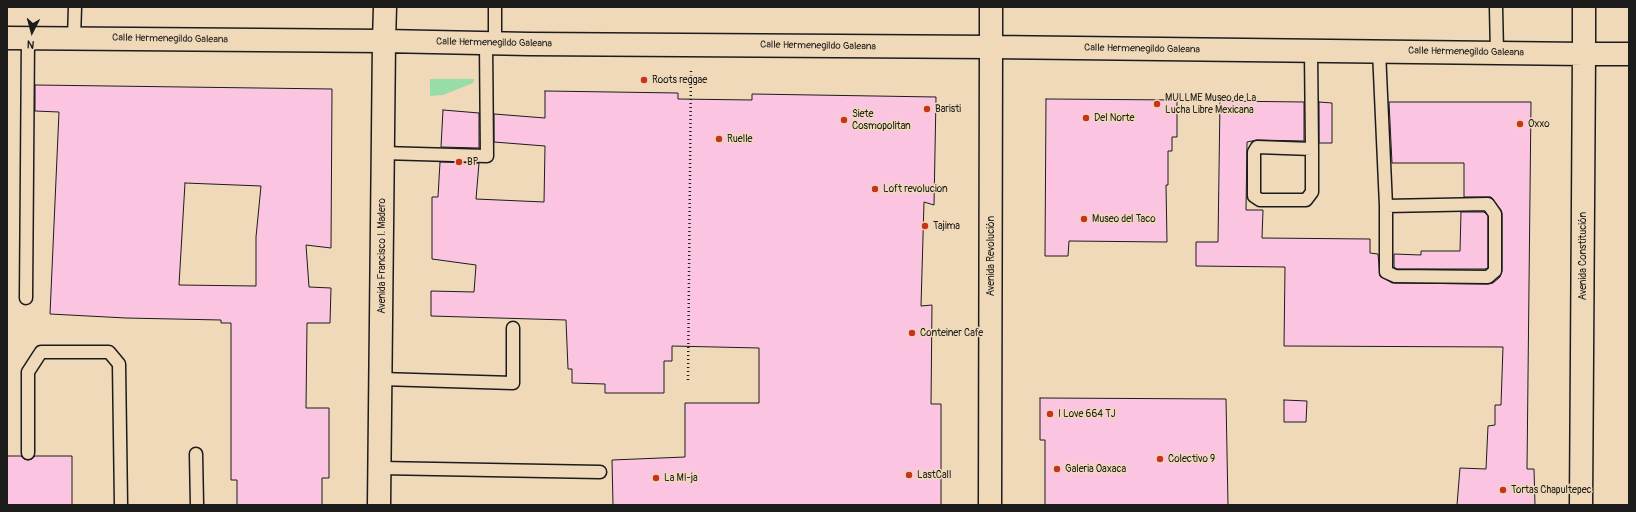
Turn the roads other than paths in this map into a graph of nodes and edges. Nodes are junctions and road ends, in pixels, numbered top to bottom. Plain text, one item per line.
1 (75, 7) edge
2 (385, 7) edge
3 (495, 7) edge
4 (991, 7) edge
5 (1496, 7) edge
6 (1584, 7) edge
7 (7, 38) edge
8 (28, 38) junction
9 (74, 38) junction
10 (384, 41) junction
11 (490, 43) junction
12 (991, 47) junction
13 (1311, 50) junction
14 (1379, 51) junction
15 (1497, 53) junction
16 (1584, 54) junction
17 (1629, 54) edge
18 (1312, 149) junction
19 (383, 153) junction
20 (1386, 206) junction
21 (26, 298) dead end
22 (513, 328) dead end
23 (381, 379) junction
24 (28, 453) dead end
25 (196, 454) dead end
26 (380, 468) junction
27 (600, 472) dead end
28 (121, 505) edge
29 (197, 505) edge
30 (379, 505) edge
31 (990, 505) edge
32 (1581, 505) edge

1 - 9 lane
2 - 10 main road, Avenida Francisco I. Madero
3 - 11 lane
4 - 12 main road, Avenida Revolución
5 - 15 lane
6 - 16 main road, Avenida Constitución
7 - 8 main road, Calle Hermenegildo Galeana
8 - 9 main road, Calle Hermenegildo Galeana
8 - 21 lane
9 - 10 main road, Calle Hermenegildo Galeana
10 - 11 main road, Calle Hermenegildo Galeana
10 - 19 main road, Avenida Francisco I. Madero
11 - 12 main road, Calle Hermenegildo Galeana
11 - 19 lane
12 - 13 main road, Calle Hermenegildo Galeana
12 - 31 main road, Avenida Revolución
13 - 14 main road, Calle Hermenegildo Galeana
13 - 18 lane
14 - 15 main road, Calle Hermenegildo Galeana
14 - 20 lane
15 - 16 main road, Calle Hermenegildo Galeana
16 - 17 main road, Calle Hermenegildo Galeana
16 - 32 main road, Avenida Constitución
18 - 18 lane
19 - 23 main road, Avenida Francisco I. Madero
20 - 20 lane
22 - 23 lane
23 - 26 main road, Avenida Francisco I. Madero
24 - 28 lane
25 - 29 lane
26 - 27 lane
26 - 30 main road, Avenida Francisco I. Madero

